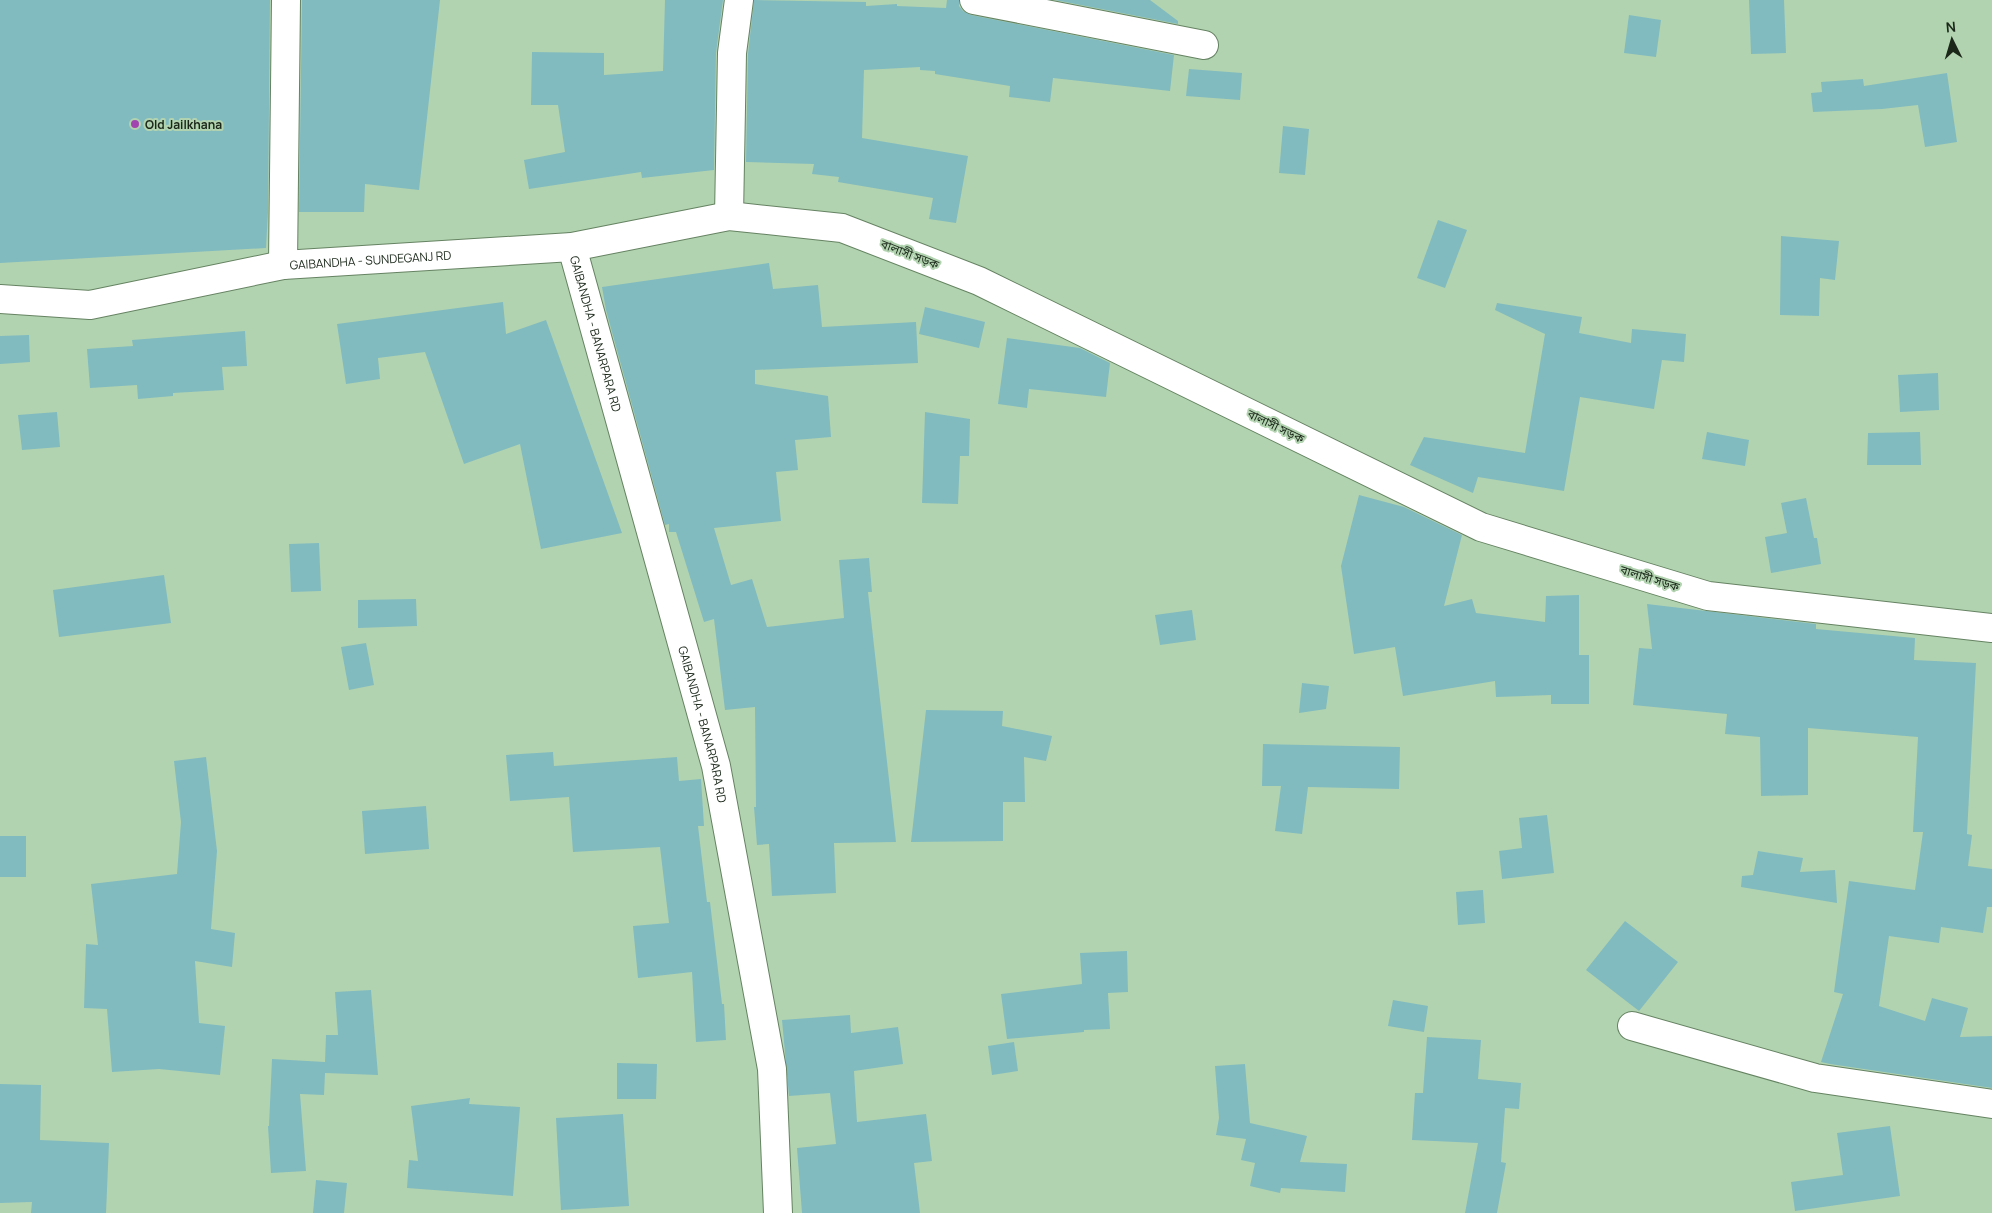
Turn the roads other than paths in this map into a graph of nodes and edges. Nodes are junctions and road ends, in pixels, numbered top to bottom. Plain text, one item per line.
1 (286, 0) edge
2 (739, 0) edge
3 (974, 0) edge
4 (1204, 45) dead end
5 (729, 216) junction
6 (572, 247) junction
7 (283, 265) junction
8 (0, 299) edge
9 (1992, 628) edge
10 (1632, 1026) dead end
11 (1992, 1104) edge
12 (778, 1213) edge

1 - 7 main road, GAIBANDHA - SUNDEGANJ RD
2 - 5 main road
3 - 4 main road
5 - 6 main road, বালাসী সড়ক
5 - 9 main road, বালাসী সড়ক
6 - 7 main road, GAIBANDHA - SUNDEGANJ RD
6 - 12 main road, GAIBANDHA - BANARPARA RD
7 - 8 main road
10 - 11 main road

